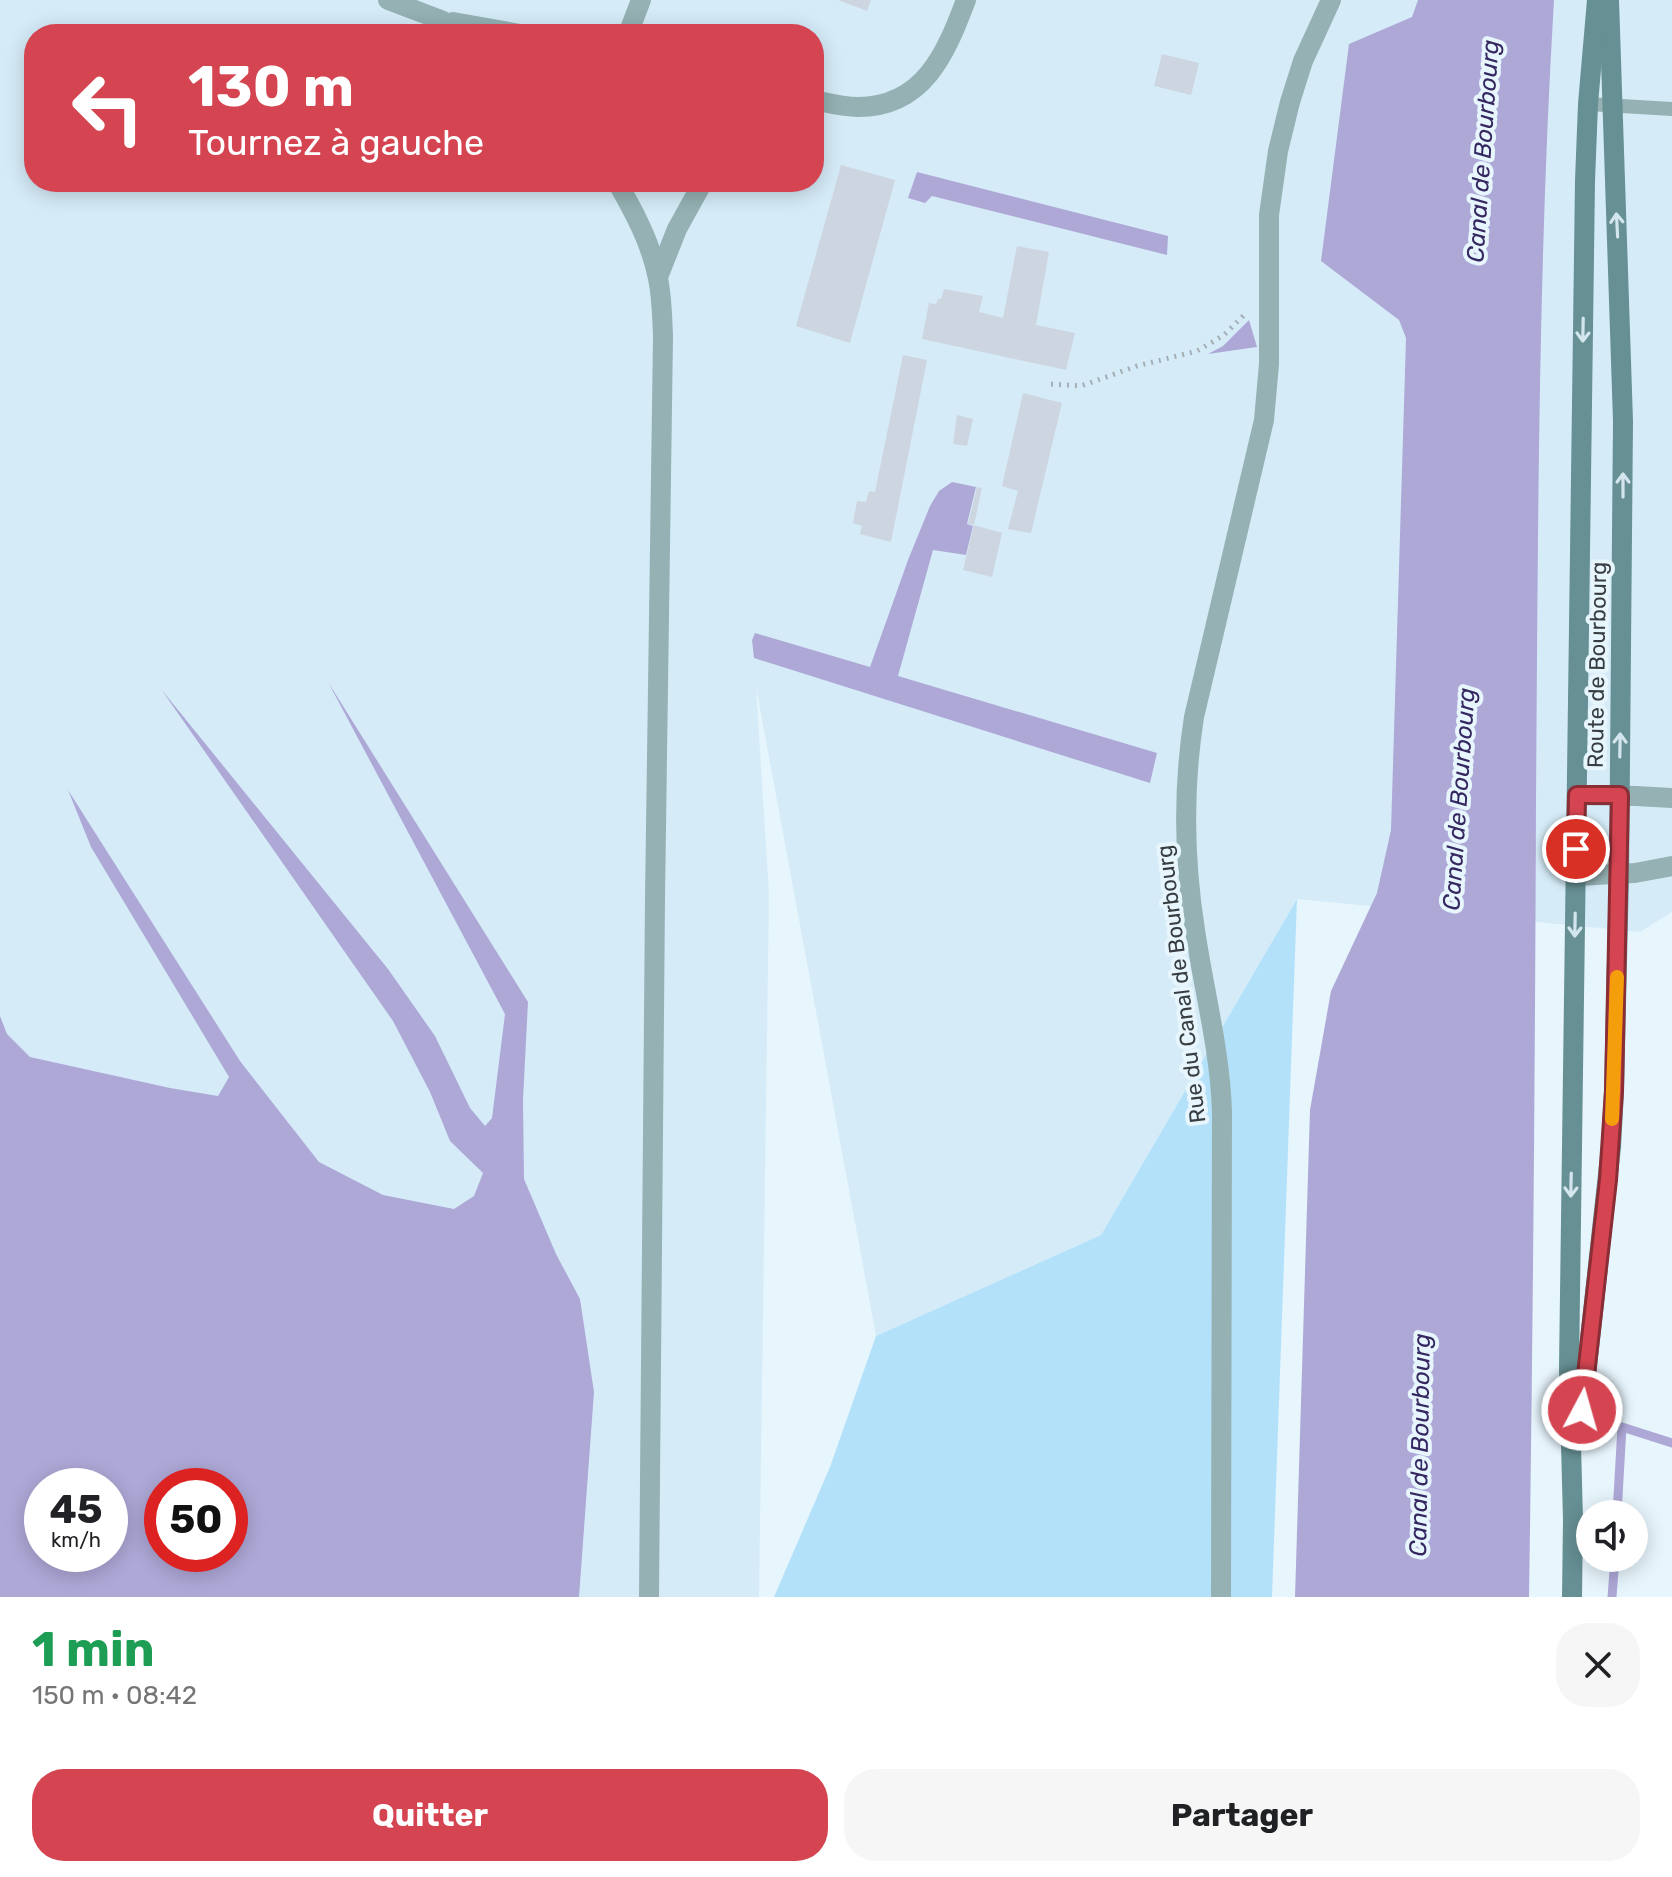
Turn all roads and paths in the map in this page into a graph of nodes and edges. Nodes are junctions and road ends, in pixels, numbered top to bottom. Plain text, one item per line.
1 (388, 0) edge
2 (641, 0) edge
3 (966, 0) edge
4 (1331, 0) edge
5 (1597, 0) edge
6 (1609, 0) edge
7 (441, 20) junction
8 (448, 24) edge
9 (464, 24) edge
10 (632, 24) edge
11 (824, 102) edge
12 (1588, 104) junction
13 (1612, 106) junction
14 (1672, 109) edge
15 (622, 192) edge
16 (697, 192) edge
17 (658, 277) junction
18 (1269, 280) junction
19 (1051, 384) dead end
20 (1577, 795) junction
21 (1620, 795) junction
22 (1672, 798) edge
23 (1672, 866) edge
24 (1619, 875) junction
25 (1576, 876) junction
26 (1573, 1520) junction
27 (649, 1597) edge
28 (1221, 1597) edge
29 (1572, 1597) edge

1 - 7 street
2 - 10 street
3 - 11 street
4 - 18 street, Rue du Canal de Bourbourg
5 - 12 main road, Route de Bourbourg
6 - 13 main road, Route de Bourbourg
7 - 8 street
7 - 9 street
12 - 13 lane
12 -> 20 main road, Route de Bourbourg
13 - 14 lane
21 -> 13 main road, Route de Bourbourg
15 - 17 street
16 - 17 street
17 - 27 street
18 - 19 path
18 - 28 street, Rue du Canal de Bourbourg
20 - 21 street
20 - 25 main road, Route de Bourbourg
21 - 22 street
21 - 24 main road, Route de Bourbourg
23 - 24 street
24 - 25 street
24 - 26 main road, Route de Bourbourg
25 -> 26 main road, Route de Bourbourg
26 - 29 main road, Route de Bourbourg

